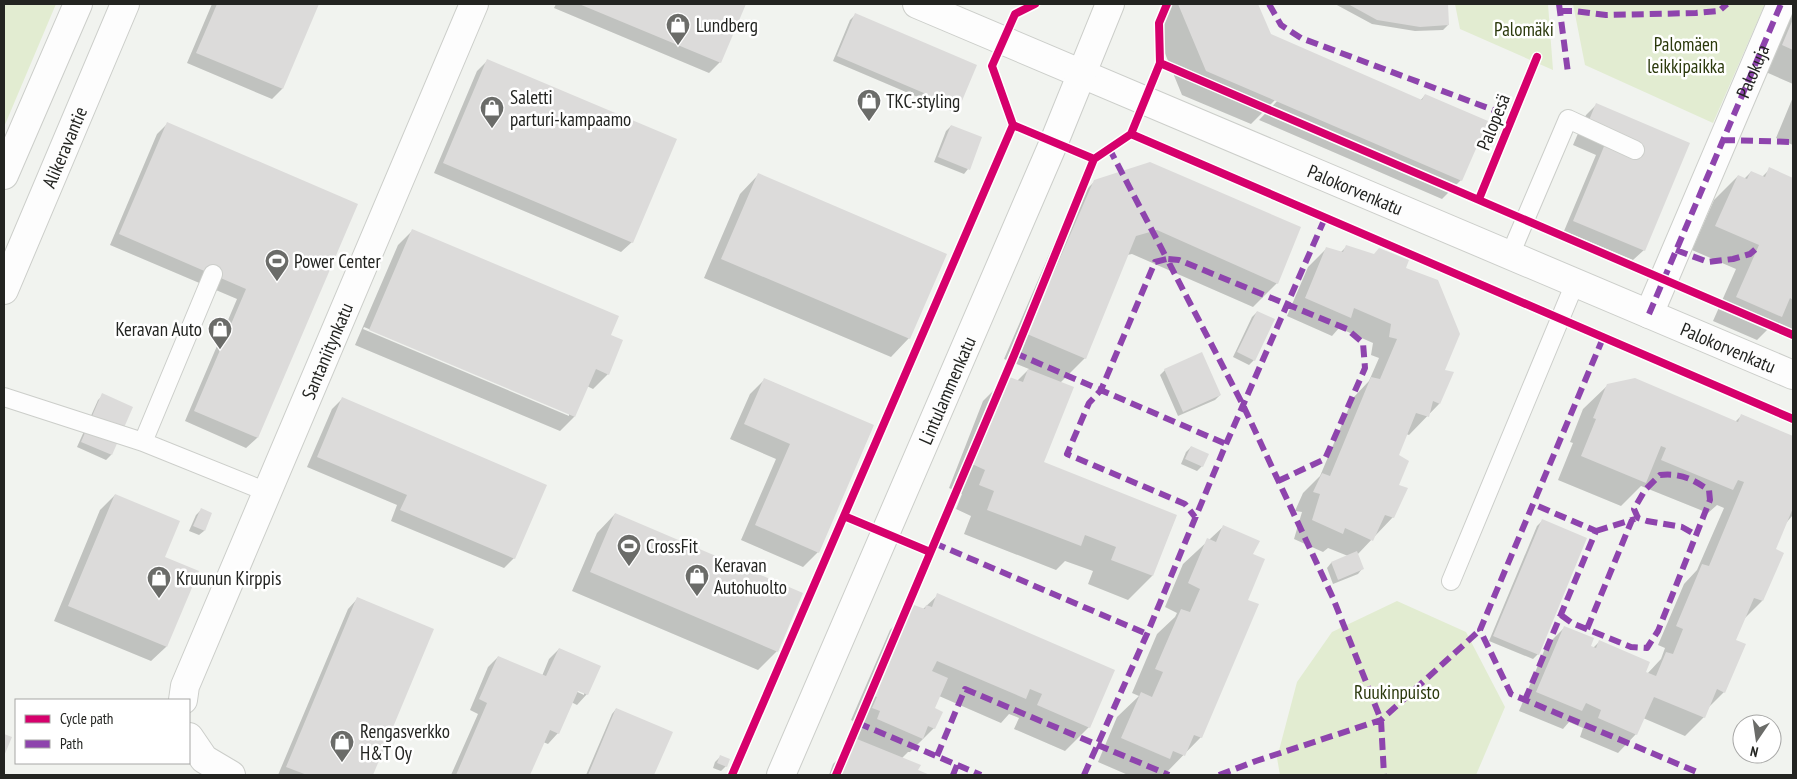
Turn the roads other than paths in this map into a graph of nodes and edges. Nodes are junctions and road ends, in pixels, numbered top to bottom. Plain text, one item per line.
1 (78, 4) edge
2 (124, 4) edge
3 (474, 4) edge
4 (917, 4) edge
5 (1110, 4) edge
6 (1781, 4) edge
7 (1081, 74) junction
8 (1635, 150) dead end
9 (4, 175) edge
10 (1510, 255) junction
11 (213, 274) dead end
12 (1575, 283) junction
13 (4, 290) edge
14 (1649, 314) junction
15 (1793, 375) edge
16 (4, 397) edge
17 (143, 442) junction
18 (267, 492) junction
19 (1451, 580) dead end
20 (183, 699) edge
21 (198, 757) edge
22 (231, 775) edge
23 (781, 775) edge

1 - 9 street
2 - 13 street, Alikeravantie
3 - 18 street, Santaniitynkatu
4 - 7 street, Palokorvenkatu
5 - 7 street, Lintulammenkatu
6 - 14 street, Palokuja
7 - 10 street, Palokorvenkatu
7 - 23 street, Lintulammenkatu
8 - 10 lane
10 - 12 street, Palokorvenkatu
11 - 17 lane
12 - 14 street, Palokorvenkatu
12 - 19 lane
14 - 15 street, Palokorvenkatu
16 - 17 lane
17 - 18 lane
18 - 20 street, Santaniitynkatu
21 - 22 street

